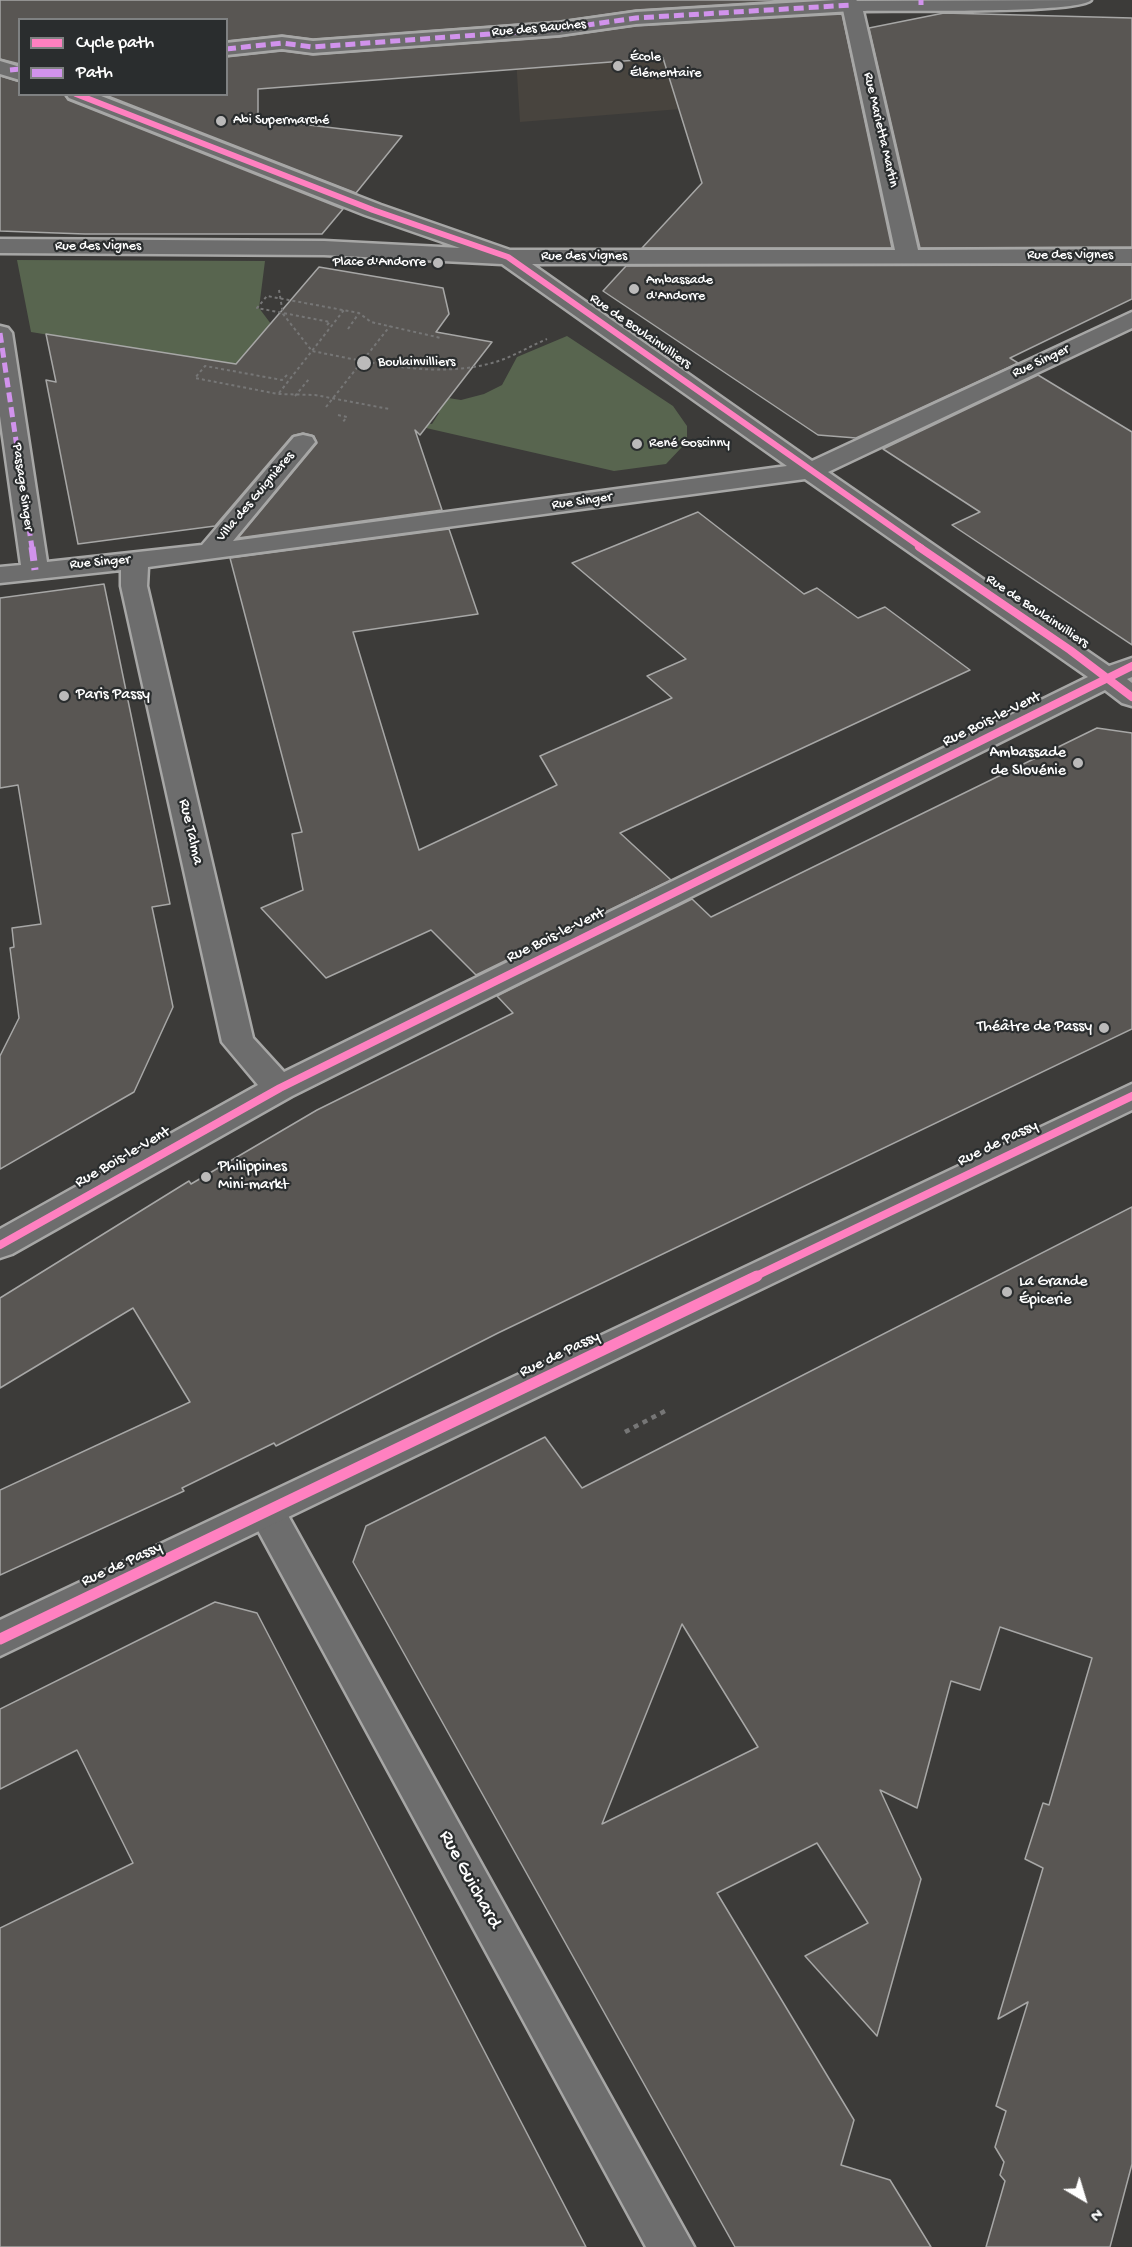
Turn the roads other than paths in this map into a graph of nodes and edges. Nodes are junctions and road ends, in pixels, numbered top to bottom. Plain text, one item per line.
1 (1081, 0) edge
2 (921, 2) edge
3 (852, 5) junction
4 (228, 49) edge
5 (80, 96) edge
6 (0, 246) edge
7 (908, 255) junction
8 (1132, 256) edge
9 (508, 257) junction
10 (1132, 319) edge
11 (0, 333) edge
12 (303, 442) dead end
13 (810, 471) junction
14 (210, 552) junction
15 (135, 560) junction
16 (35, 570) junction
17 (0, 575) edge
18 (1125, 680) edge
19 (280, 1088) junction
20 (1132, 1096) edge
21 (0, 1245) edge
22 (267, 1512) junction
23 (0, 1639) edge
24 (671, 2247) edge

1 - 2 street, Rue des Bauches
2 - 3 street, Rue des Bauches
3 - 4 street, Rue des Bauches
3 - 7 street, Rue Marietta Martin
5 - 9 street, Rue de Boulainvilliers
6 - 9 street, Rue des Vignes
7 - 8 street, Rue des Vignes
7 - 9 street, Rue des Vignes
9 - 13 street, Rue de Boulainvilliers
10 - 13 street, Rue Singer
11 - 16 street, Passage Singer
12 - 14 street, Villa des Guignières
13 - 14 street, Rue Singer
13 - 18 street, Rue de Boulainvilliers
14 - 15 street, Rue Singer
15 - 16 street, Rue Singer
15 - 19 street, Rue Talma
16 - 17 street, Rue Singer
18 - 19 street, Rue Bois-le-Vent
19 - 21 street, Rue Bois-le-Vent
20 - 22 street, Rue de Passy
22 - 23 street, Rue de Passy
22 - 24 street, Rue Guichard

